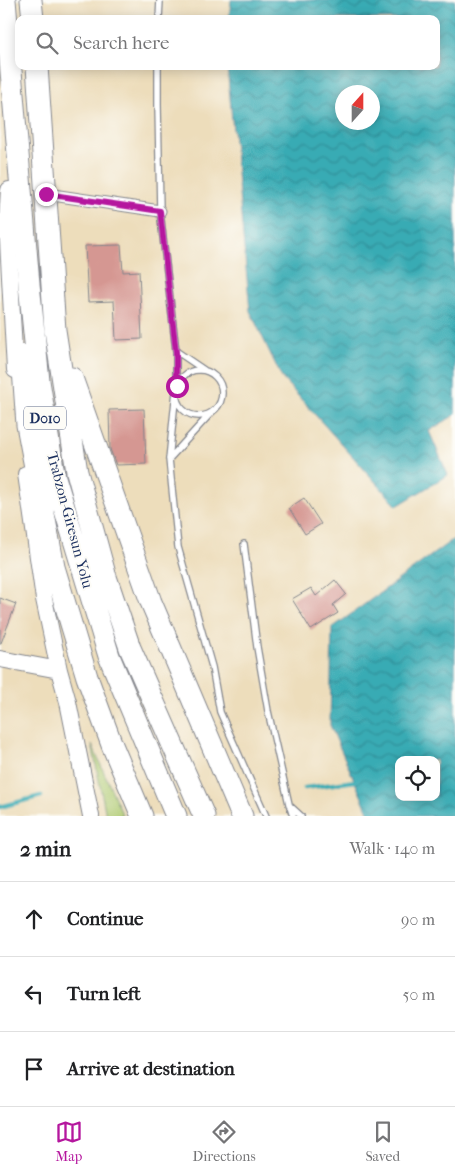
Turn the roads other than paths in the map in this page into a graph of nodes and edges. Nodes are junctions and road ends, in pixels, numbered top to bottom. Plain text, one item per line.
1 (5, 0) edge
2 (32, 0) edge
3 (160, 0) edge
4 (33, 15) edge
5 (159, 15) edge
6 (4, 48) edge
7 (36, 70) edge
8 (158, 70) edge
9 (9, 190) junction
10 (46, 194) junction
11 (160, 211) junction
12 (56, 330) junction
13 (176, 352) junction
14 (206, 371) junction
15 (176, 392) junction
16 (215, 409) junction
17 (169, 459) junction
18 (244, 544) dead end
19 (0, 659) edge
20 (59, 670) junction
21 (289, 804) junction
22 (91, 816) edge
23 (142, 816) edge
24 (176, 816) edge
25 (204, 816) edge
26 (242, 816) edge
27 (266, 816) edge
28 (293, 816) edge
29 (301, 816) edge

1 - 6 highway, Trabzon-Giresun Yolu / D010
2 - 4 highway
3 - 5 lane
6 - 9 highway
6 - 24 highway, Trabzon-Giresun Yolu / D010
7 - 10 highway, Trabzon-Giresun Yolu / D010
8 - 11 lane
9 - 20 street
9 - 23 highway
10 - 11 street
10 - 12 highway, Trabzon-Giresun Yolu / D010
11 - 13 lane
12 - 25 highway, Trabzon-Giresun Yolu / D010
12 - 26 highway
13 - 14 lane
13 - 15 lane
14 - 15 lane
14 - 16 lane
15 - 16 lane
15 - 17 lane
16 - 17 lane
17 - 27 lane
18 - 21 lane
19 - 20 street
20 - 22 street
21 - 28 lane
21 - 29 lane

